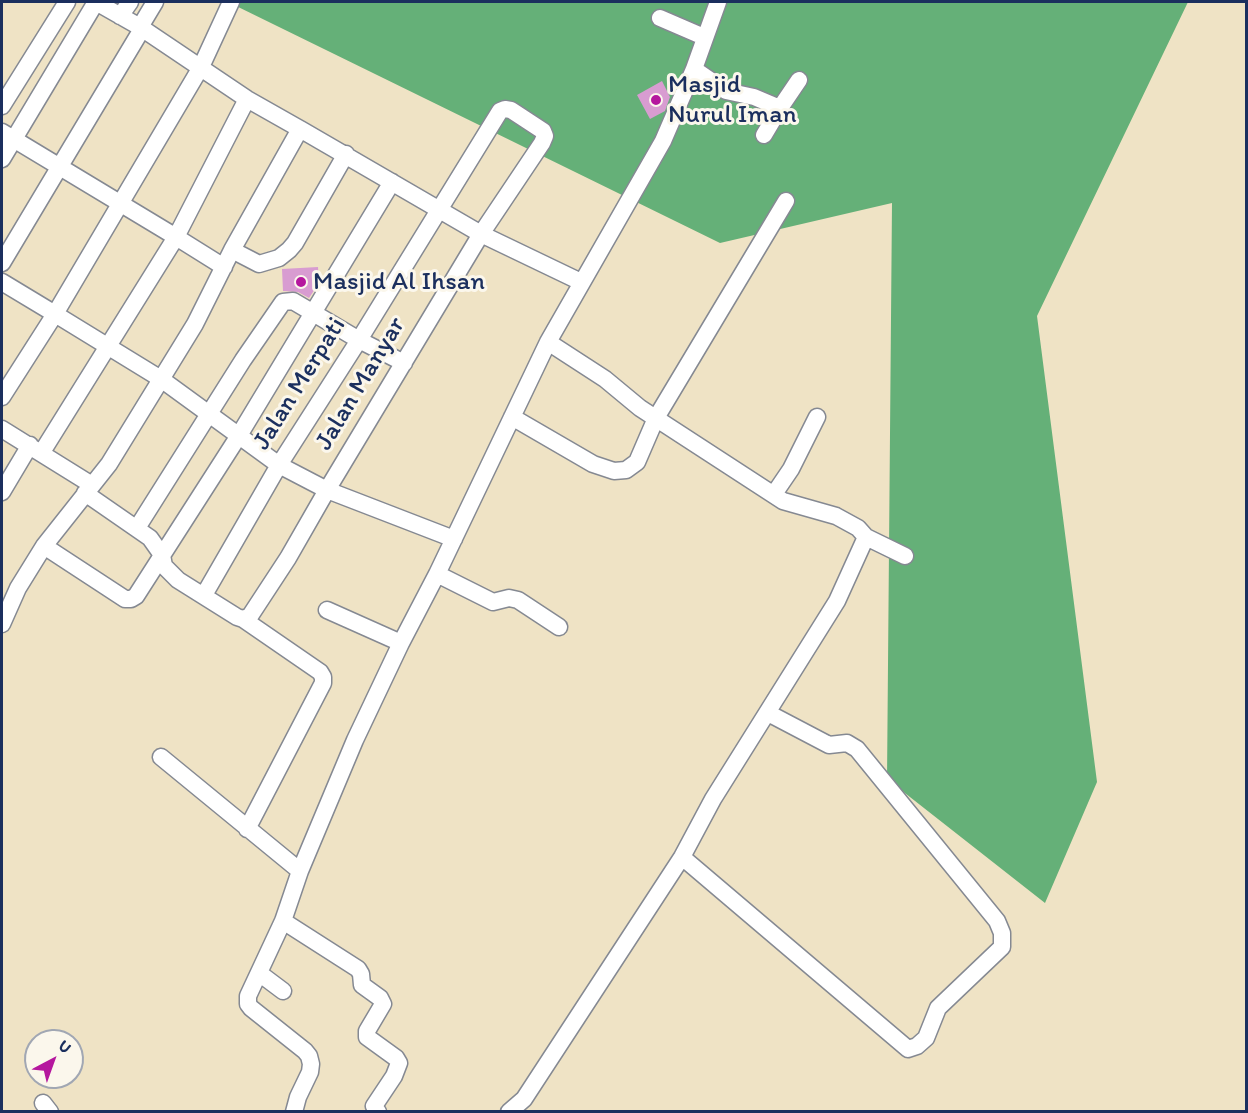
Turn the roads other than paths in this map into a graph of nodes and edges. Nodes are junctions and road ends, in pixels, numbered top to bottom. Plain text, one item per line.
1 (67, 2) edge
2 (130, 2) edge
3 (155, 2) edge
4 (231, 2) edge
5 (715, 2) edge
6 (120, 16) junction
7 (660, 18) dead end
8 (141, 28) junction
9 (704, 37) junction
10 (201, 67) junction
11 (694, 69) junction
12 (800, 80) dead end
13 (247, 99) junction
14 (2, 106) edge
15 (780, 108) junction
16 (300, 129) junction
17 (764, 135) dead end
18 (8, 136) edge
19 (542, 142) joint
20 (346, 154) junction
21 (2, 159) edge
22 (58, 166) junction
23 (392, 182) junction
24 (786, 201) dead end
25 (121, 202) junction
26 (438, 210) junction
27 (482, 234) junction
28 (176, 237) junction
29 (232, 250) junction
30 (2, 263) edge
31 (224, 267) junction
32 (2, 282) edge
33 (581, 282) junction
34 (55, 314) junction
35 (314, 315) junction
36 (359, 340) junction
37 (548, 342) junction
38 (109, 346) junction
39 (404, 363) junction
40 (161, 380) junction
41 (2, 397) edge
42 (208, 415) junction
43 (512, 417) junction
44 (817, 417) dead end
45 (656, 418) junction
46 (2, 429) edge
47 (238, 437) junction
48 (36, 449) junction
49 (279, 465) junction
50 (88, 489) junction
51 (327, 490) junction
52 (2, 492) edge
53 (774, 494) junction
54 (137, 528) junction
55 (867, 537) junction
56 (454, 539) junction
57 (44, 546) junction
58 (162, 555) junction
59 (904, 556) dead end
60 (437, 574) junction
61 (204, 595) junction
62 (327, 610) dead end
63 (243, 619) junction
64 (2, 624) edge
65 (559, 627) dead end
66 (401, 643) junction
67 (768, 713) junction
68 (161, 757) dead end
69 (247, 830) junction
70 (682, 857) junction
71 (300, 872) junction
72 (283, 921) junction
73 (259, 974) junction
74 (283, 991) dead end
75 (294, 1112) edge
76 (378, 1112) edge
77 (509, 1112) edge

1 - 14 street
2 - 6 street
3 - 8 street
4 - 10 street
5 - 9 street
6 - 8 street
6 - 18 street
7 - 9 street
8 - 10 street
8 - 22 street
9 - 11 street
10 - 13 street
10 - 25 street
11 - 15 street
11 - 33 street
12 - 15 street
13 - 16 street
13 - 28 street
15 - 17 street
16 - 20 street
16 - 29 street
18 - 21 street
18 - 22 street
19 - 26 street, Jalan Merpati
19 - 27 street, Jalan Manyar
20 - 23 street
20 - 29 street
22 - 25 street
22 - 30 street
23 - 26 street
23 - 35 street
24 - 45 street
25 - 28 street
25 - 34 street
26 - 27 street
26 - 36 street, Jalan Merpati
27 - 33 street
27 - 39 street, Jalan Manyar
28 - 31 street
28 - 38 street
29 - 31 street
31 - 40 street
32 - 34 street
33 - 37 street
34 - 38 street
34 - 41 street
35 - 36 street
35 - 42 street
35 - 47 street
36 - 39 street
36 - 49 street, Jalan Merpati
37 - 43 street
37 - 45 street
38 - 40 street
38 - 48 street
39 - 51 street, Jalan Manyar
40 - 42 street
40 - 50 street
42 - 47 street
42 - 54 street
43 - 45 street
43 - 56 street
44 - 53 street
45 - 53 street
46 - 48 street
47 - 49 street
47 - 58 street
48 - 50 street
48 - 52 street
49 - 51 street
49 - 61 street, Jalan Merpati
50 - 54 street
50 - 57 street
51 - 56 street
51 - 63 street, Jalan Manyar
53 - 55 street
54 - 58 street
55 - 59 street
55 - 67 street
56 - 60 street
57 - 58 street
57 - 64 street
58 - 61 street
60 - 65 street
60 - 66 street
61 - 63 street
62 - 66 street
63 - 69 street
66 - 71 street
67 - 70 street
67 - 70 street
68 - 69 street
69 - 71 street
70 - 77 street
71 - 72 street
72 - 73 street
72 - 76 street
73 - 74 street
73 - 75 street

